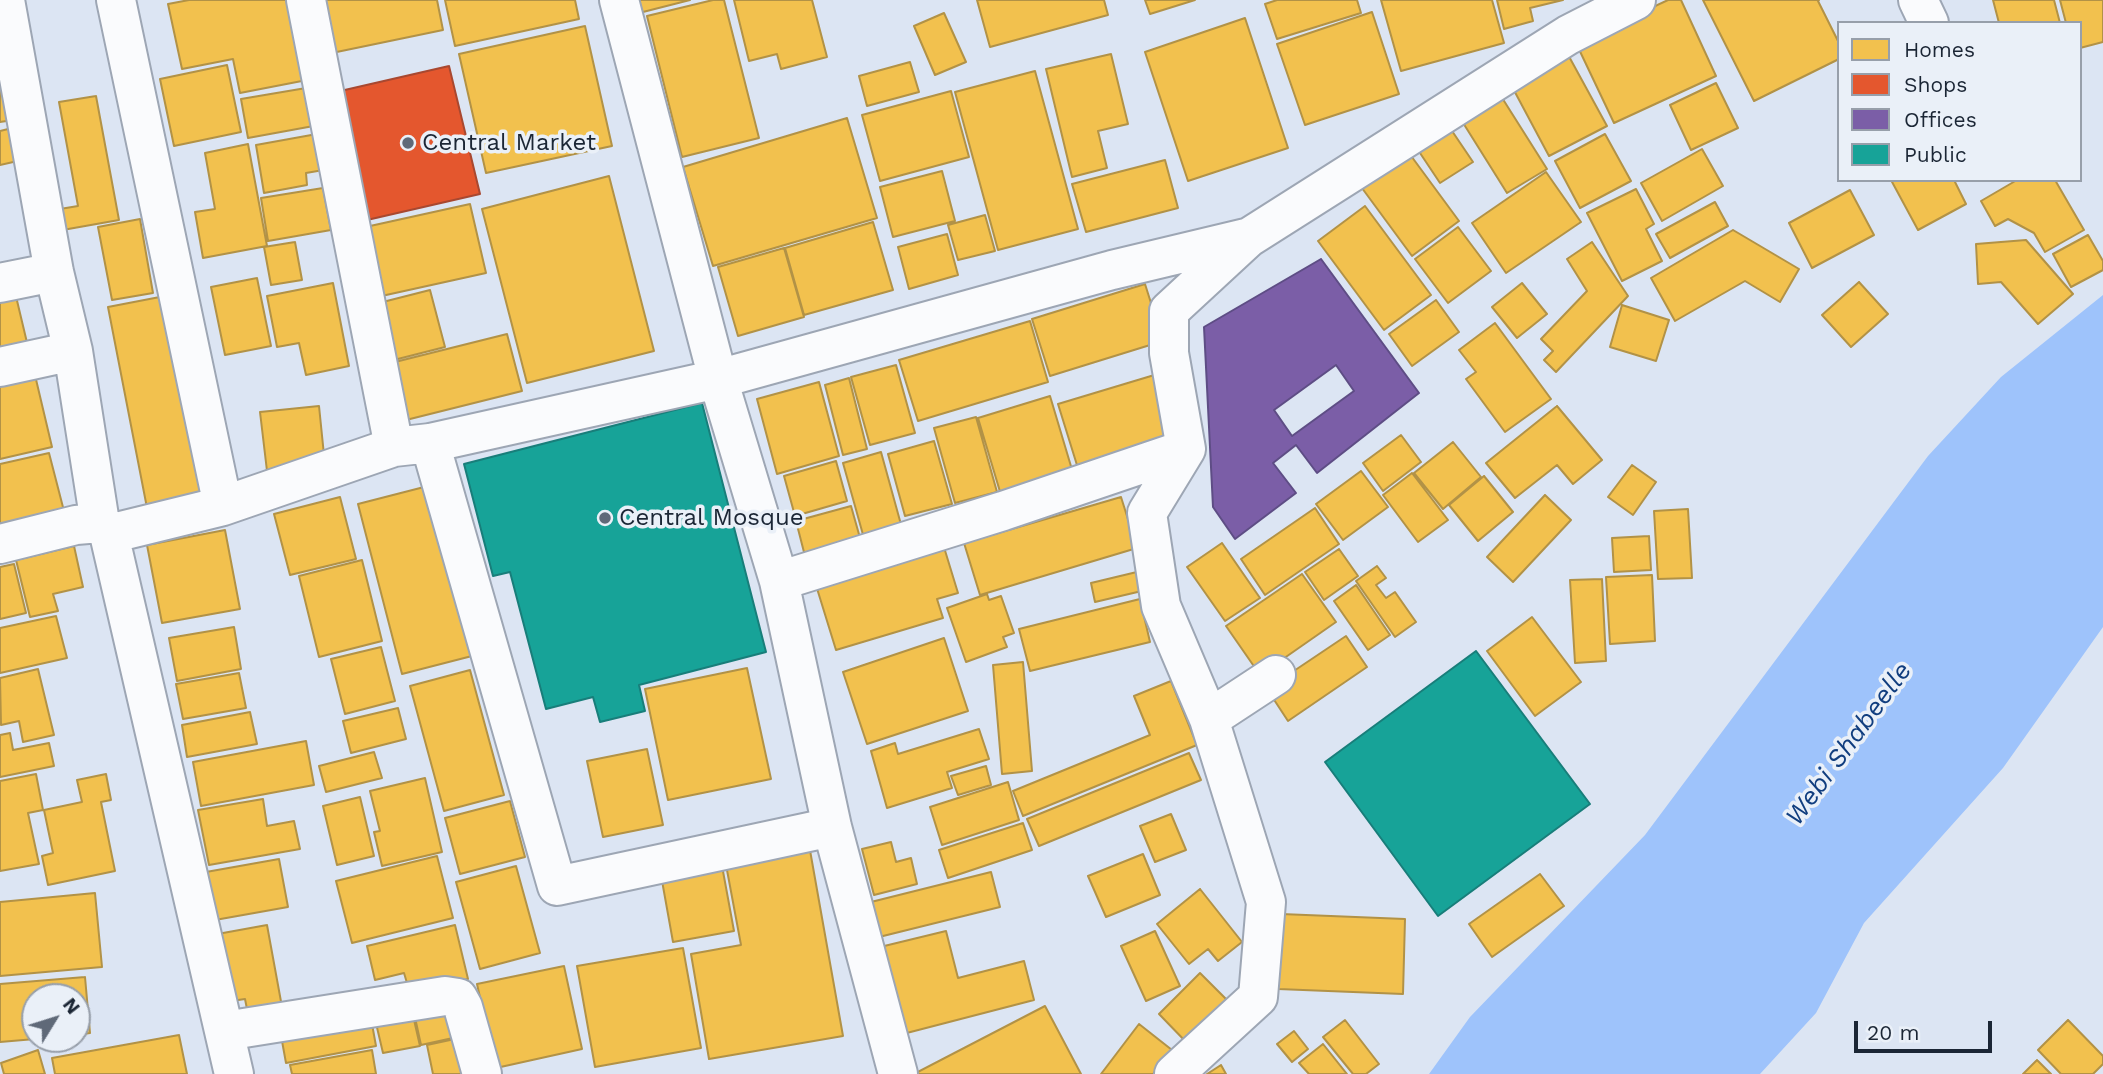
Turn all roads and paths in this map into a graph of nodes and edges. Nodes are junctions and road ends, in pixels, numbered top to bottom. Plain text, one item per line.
1 (5, 0) edge
2 (116, 0) edge
3 (306, 0) edge
4 (618, 0) edge
5 (1636, 0) edge
6 (1918, 0) edge
7 (1928, 21) edge
8 (1248, 238) junction
9 (54, 272) junction
10 (0, 283) edge
11 (73, 351) junction
12 (0, 367) edge
13 (718, 379) junction
14 (412, 445) junction
15 (1186, 449) junction
16 (223, 506) junction
17 (105, 528) junction
18 (0, 544) edge
19 (779, 581) junction
20 (1276, 675) dead end
21 (1209, 719) junction
22 (832, 827) junction
23 (225, 1031) junction
24 (234, 1074) edge
25 (482, 1074) edge
26 (898, 1074) edge
27 (1174, 1074) edge

1 - 9 street
2 - 16 street
3 - 14 street
4 - 13 street
5 - 8 street
6 - 7 street
8 - 13 street
8 - 15 street
9 - 10 street
9 - 11 street
11 - 12 street
11 - 17 street
13 - 14 street
13 - 19 street
14 - 16 street
14 - 22 street
15 - 19 street
15 - 21 street
16 - 17 street
17 - 18 street
17 - 23 street
19 - 22 street
20 - 21 street
21 - 27 street
22 - 26 street
23 - 24 street
23 - 25 street

